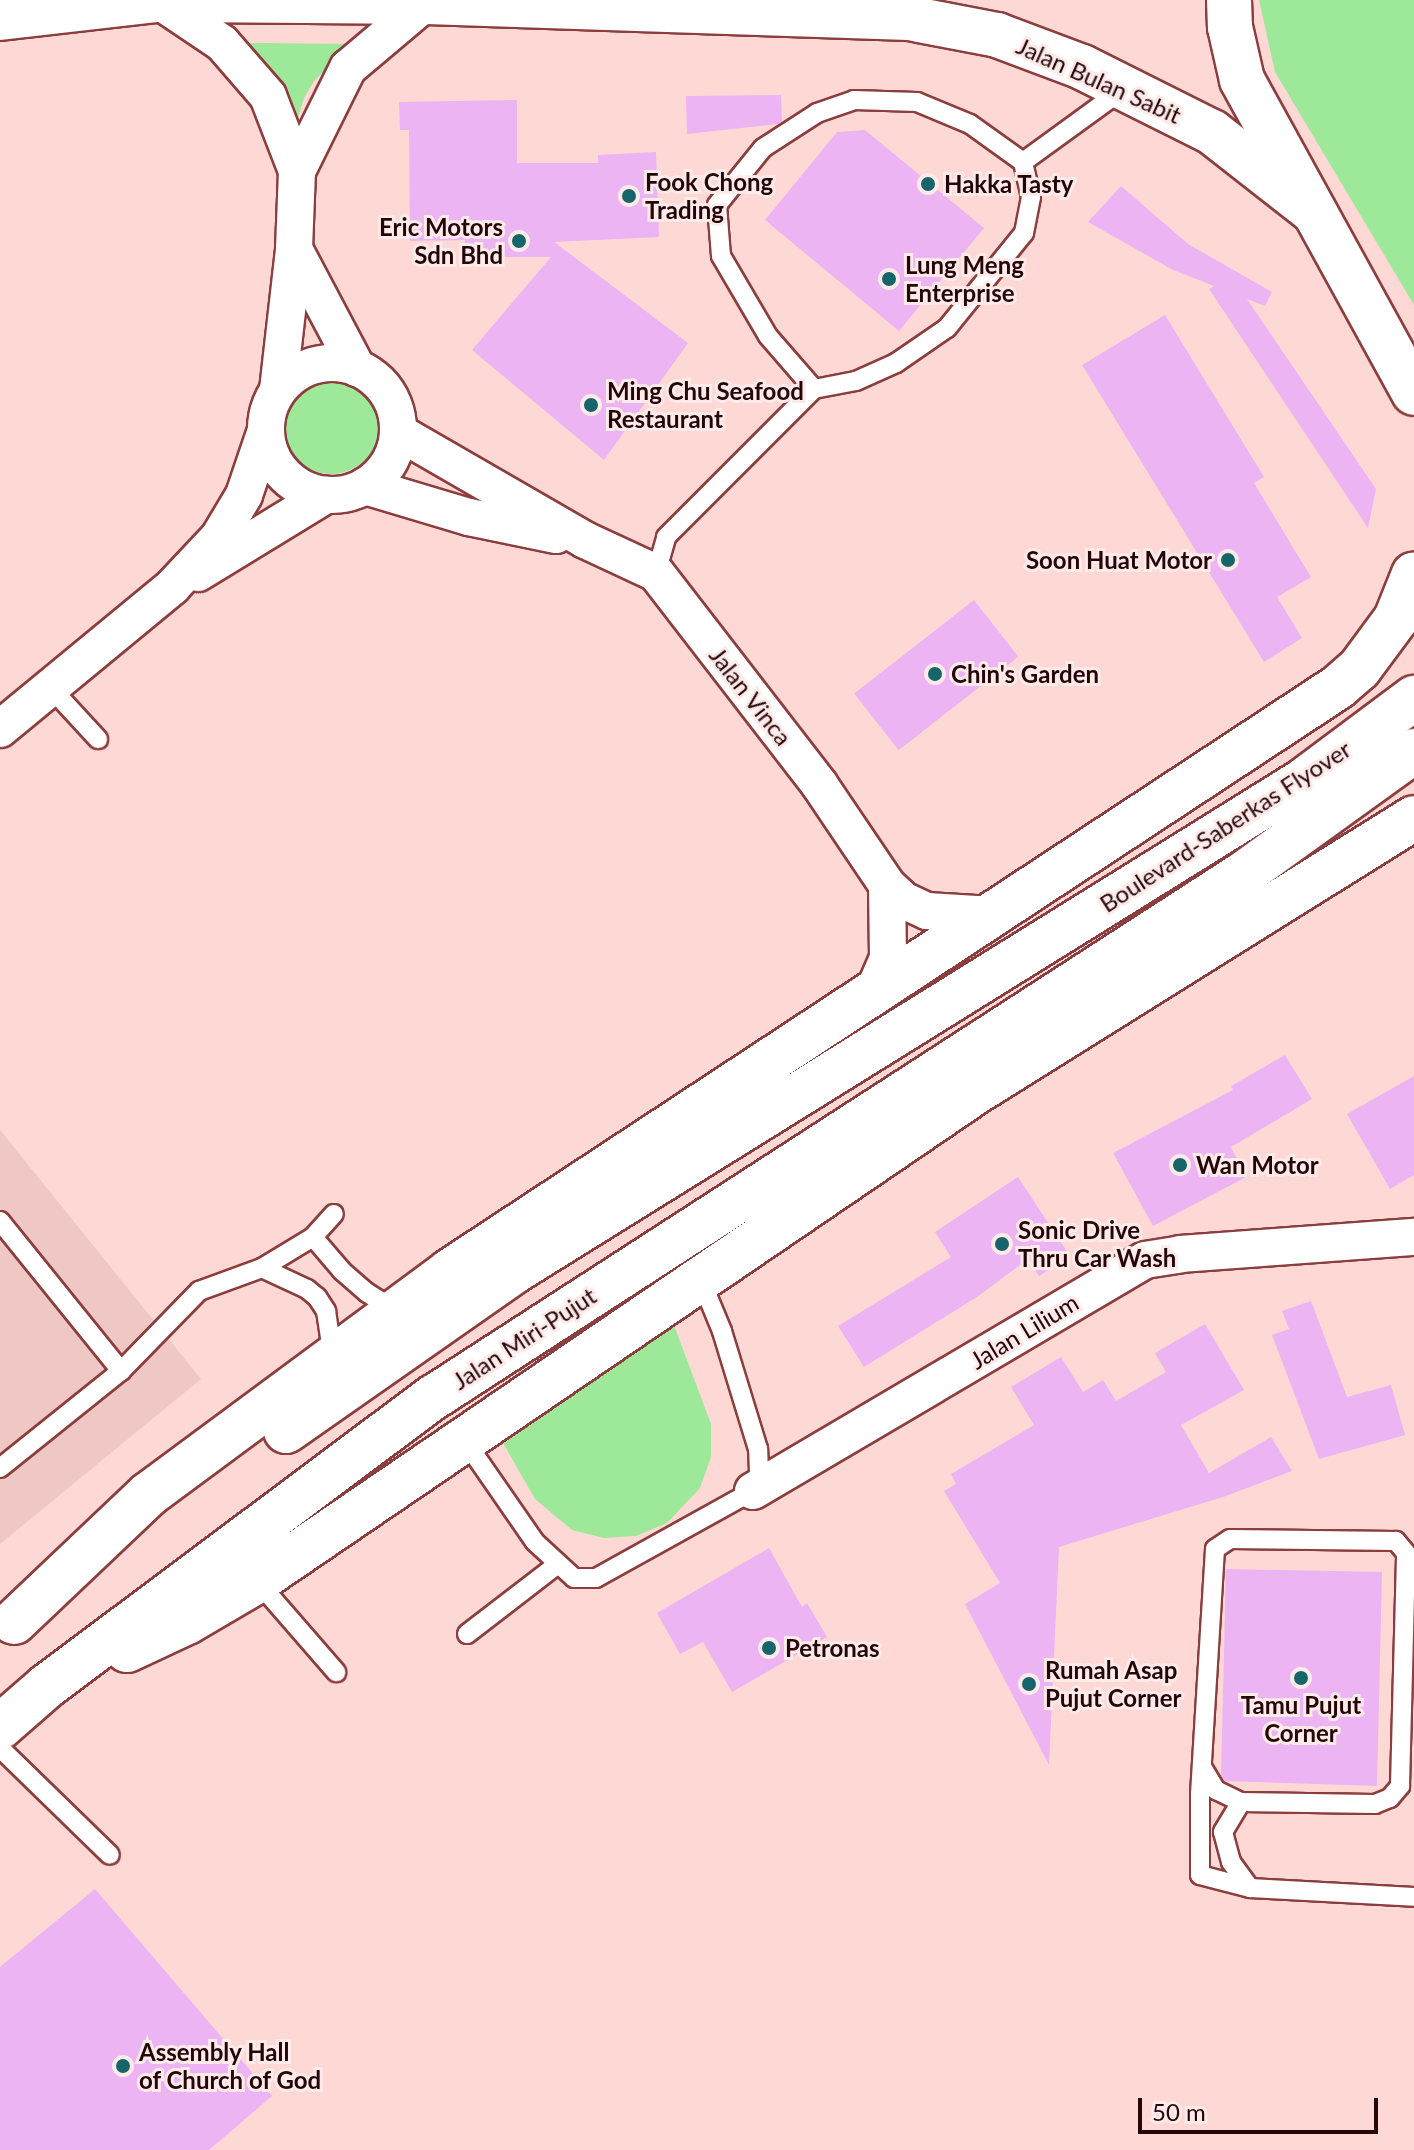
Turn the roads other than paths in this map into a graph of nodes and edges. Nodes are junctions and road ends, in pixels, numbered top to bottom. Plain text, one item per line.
1 (156, 0) edge
2 (185, 0) edge
3 (1229, 0) edge
4 (426, 2) junction
5 (0, 18) edge
6 (1125, 88) junction
7 (1023, 162) junction
8 (297, 171) junction
9 (1314, 212) junction
10 (294, 249) junction
11 (357, 368) junction
12 (814, 389) junction
13 (278, 390) junction
14 (1414, 393) edge
15 (398, 432) junction
16 (265, 433) junction
17 (365, 486) junction
18 (326, 495) junction
19 (585, 540) junction
20 (656, 573) junction
21 (1414, 574) edge
22 (172, 587) junction
23 (1359, 669) junction
24 (1414, 674) edge
25 (50, 687) junction
26 (1414, 698) edge
27 (0, 729) edge
28 (98, 739) dead end
29 (1414, 751) edge
30 (1414, 818) edge
31 (887, 885) junction
32 (993, 915) junction
33 (1072, 983) joint
34 (872, 995) junction
35 (334, 1214) dead end
36 (0, 1221) edge
37 (313, 1237) junction
38 (1414, 1237) edge
39 (262, 1268) junction
40 (700, 1278) junction
41 (395, 1310) junction
42 (333, 1360) junction
43 (121, 1371) junction
44 (463, 1438) junction
45 (0, 1468) edge
46 (753, 1491) junction
47 (558, 1564) junction
48 (257, 1581) junction
49 (7, 1628) edge
50 (467, 1634) dead end
51 (336, 1672) dead end
52 (47, 1686) junction
53 (0, 1727) edge
54 (0, 1748) edge
55 (1202, 1767) junction
56 (1241, 1802) junction
57 (110, 1855) dead end
58 (1250, 1888) junction
59 (1414, 1897) edge

1 - 5 main road
1 - 8 street
2 - 4 main road, Jalan Bulan Sabit
3 - 9 main road
4 - 6 main road, Jalan Bulan Sabit
4 - 8 street
6 - 7 lane
6 - 9 main road, Jalan Bulan Sabit
7 - 12 lane
7 - 12 lane
8 - 10 street
9 - 14 main road
10 - 11 street
10 - 13 street
11 - 13 street
11 - 15 street
12 - 20 lane
13 - 16 street
15 - 17 street
15 - 19 street
16 - 18 street
16 - 22 street
17 - 18 street
17 - 19 street
18 - 22 street
19 - 20 street, Jalan Vinca
20 - 31 street, Jalan Vinca
21 - 23 main road
22 - 25 street
23 - 24 main road
23 - 32 main road
25 - 27 street
25 - 28 lane
26 - 49 main road, Boulevard-Saberkas Flyover
29 - 33 main road, Boulevard-Saberkas Flyover
30 - 40 main road
31 - 32 street
31 - 34 street
32 - 34 main road
33 - 52 main road, Jalan Miri-Pujut
34 - 41 main road
35 - 37 lane
36 - 43 lane
37 - 39 lane
37 - 41 lane
38 - 46 street, Jalan Lilium
39 - 42 lane
39 - 43 lane
40 - 44 main road
40 - 46 lane
41 - 42 main road
42 - 49 main road
43 - 45 lane
44 - 47 lane
44 - 48 main road
46 - 47 lane
47 - 50 lane
48 - 51 lane
48 - 52 main road
52 - 53 main road, Jalan Miri-Pujut
54 - 57 lane
55 - 56 lane
55 - 56 lane
55 - 58 lane
56 - 58 lane
58 - 59 lane

